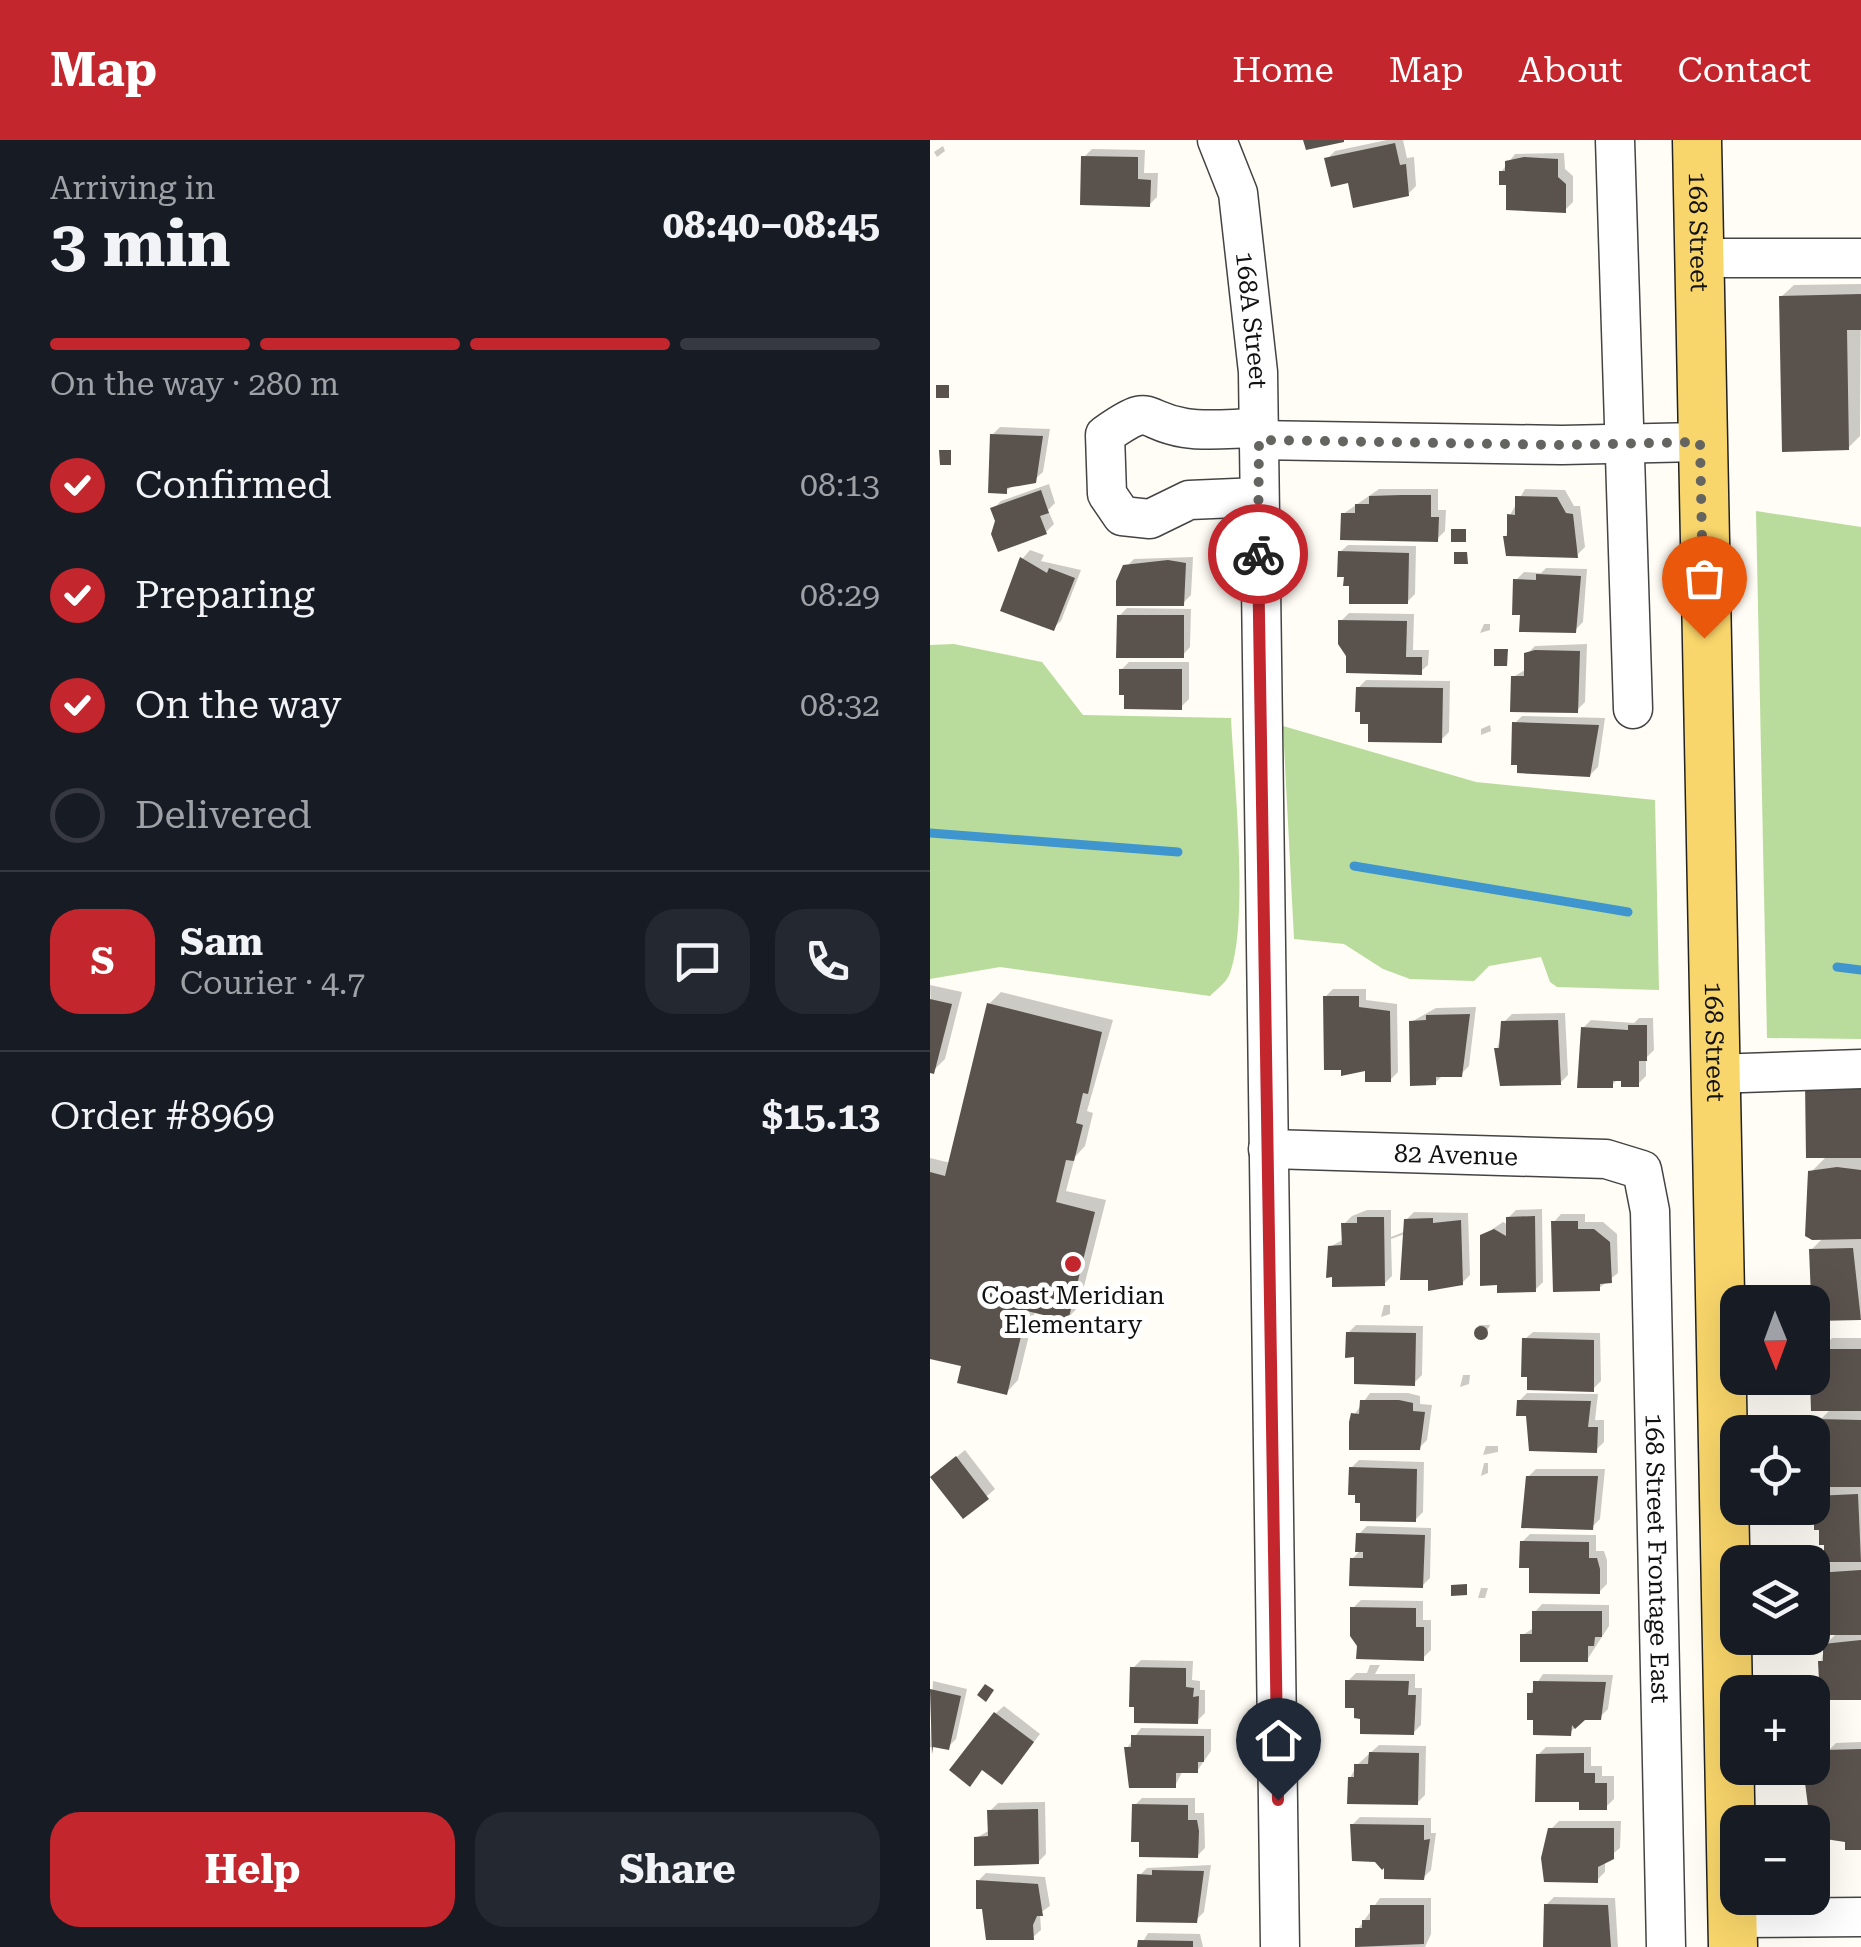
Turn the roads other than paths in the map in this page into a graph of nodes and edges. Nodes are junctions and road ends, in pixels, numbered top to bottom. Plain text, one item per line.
1 (1218, 140) edge
2 (1616, 140) edge
3 (1697, 140) edge
4 (1700, 258) junction
5 (1861, 258) edge
6 (1259, 434) junction
7 (1625, 442) junction
8 (1700, 442) junction
9 (1258, 497) junction
10 (1633, 709) dead end
11 (1861, 1069) edge
12 (1713, 1074) junction
13 (1268, 1149) junction
14 (1642, 1170) joint
15 (1861, 1917) edge
16 (1732, 1933) edge
17 (1280, 1947) edge
18 (1666, 1947) edge

1 - 6 street, 168A Street
2 - 7 street
3 - 4 main road, 168 Street
4 - 5 street
4 - 8 main road, 168 Street
6 - 7 street
6 - 9 street, 168A Street
6 - 9 street
7 - 8 street
7 - 10 street
8 - 12 main road, 168 Street
9 - 13 street, 168A Street
11 - 12 street
12 - 16 main road, 168 Street
13 - 14 street, 82 Avenue
13 - 17 street, 168A Street
14 - 18 street, 168 Street Frontage East
15 - 16 street

